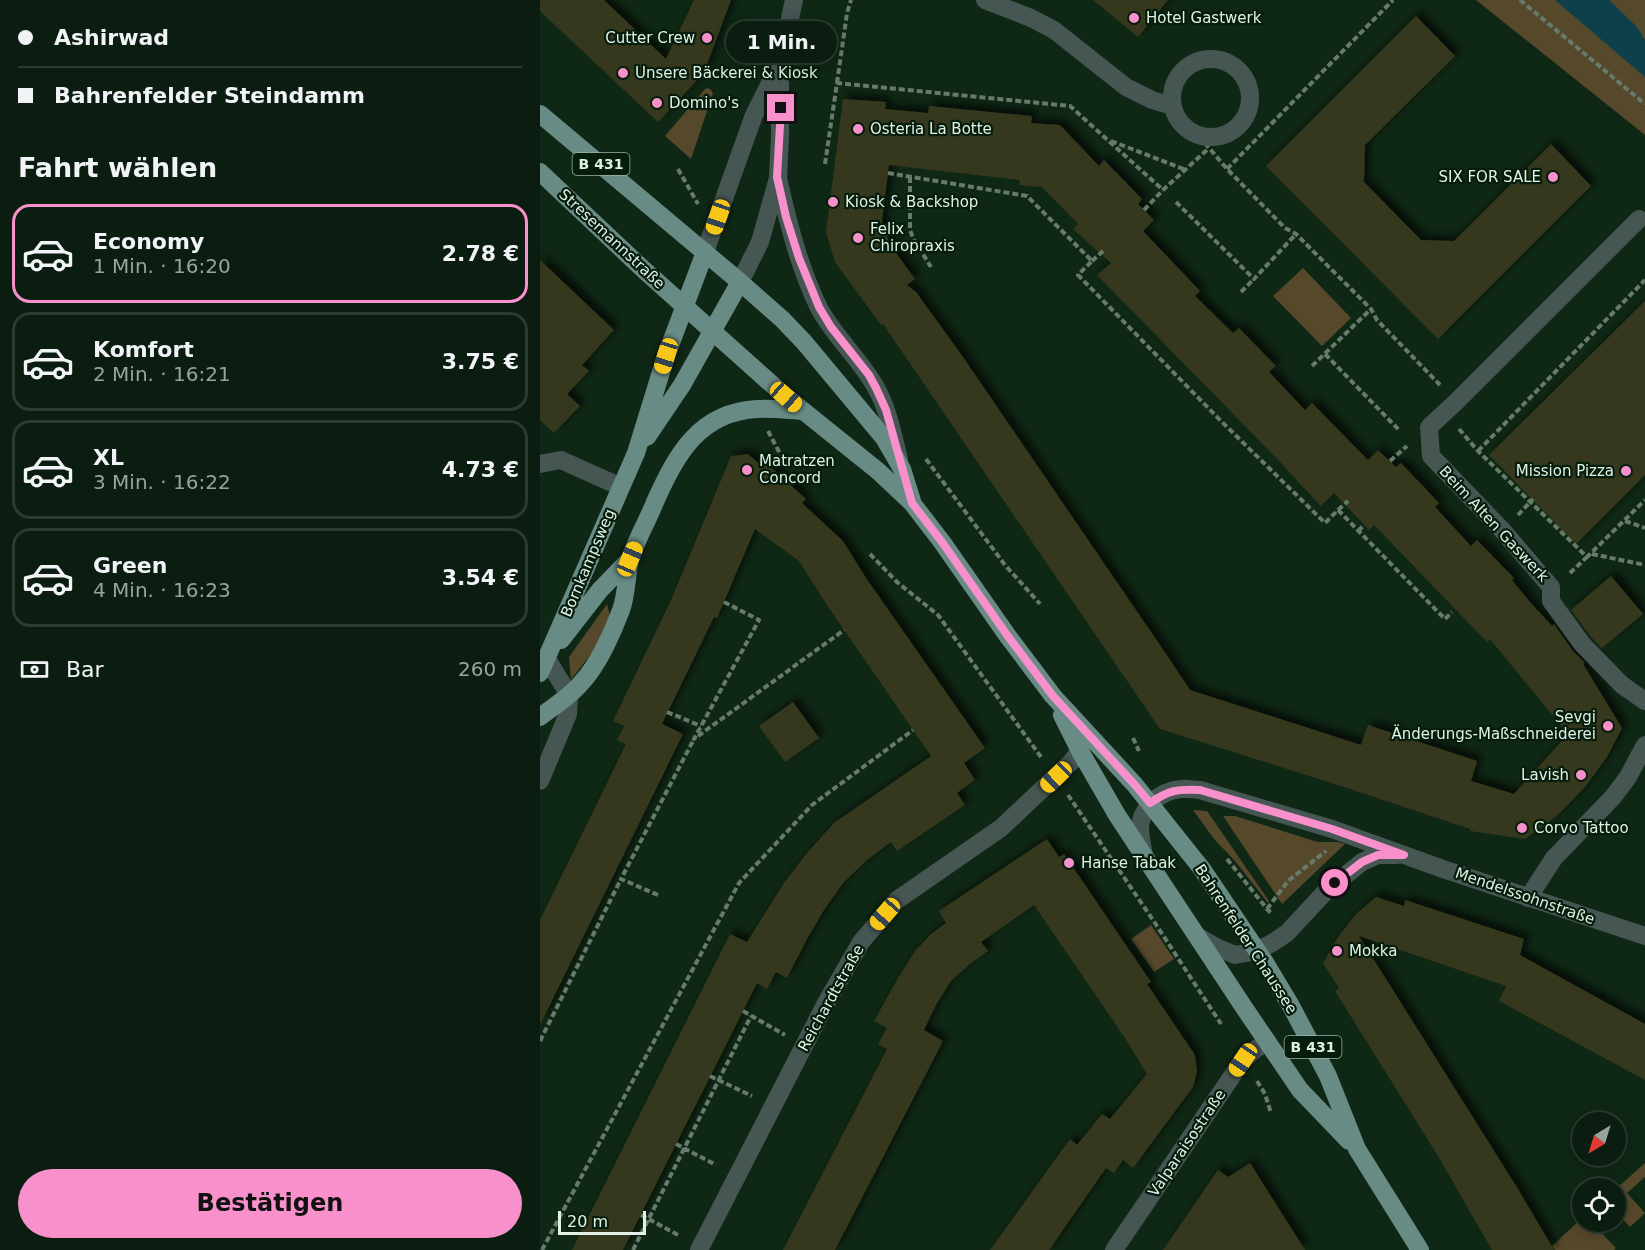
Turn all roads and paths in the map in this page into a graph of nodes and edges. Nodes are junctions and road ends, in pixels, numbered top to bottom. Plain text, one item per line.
1 (794, 0) edge
2 (851, 0) edge
3 (985, 0) edge
4 (1393, 0) edge
5 (1520, 0) edge
6 (780, 64) junction
7 (837, 83) junction
8 (1645, 104) edge
9 (1172, 106) junction
10 (540, 114) edge
11 (1107, 139) junction
12 (1204, 142) junction
13 (825, 164) dead end
14 (1227, 169) junction
15 (1186, 170) junction
16 (540, 172) edge
17 (888, 173) dead end
18 (777, 177) junction
19 (910, 177) junction
20 (1163, 190) junction
21 (1176, 201) dead end
22 (1144, 210) dead end
23 (1639, 219) dead end
24 (1296, 234) junction
25 (1103, 250) dead end
26 (705, 252) junction
27 (1092, 261) junction
28 (931, 267) dead end
29 (1254, 279) junction
30 (1645, 280) edge
31 (740, 282) junction
32 (1241, 292) dead end
33 (684, 306) junction
34 (1371, 309) junction
35 (711, 330) junction
36 (1325, 354) junction
37 (1312, 366) dead end
38 (1456, 402) junction
39 (802, 411) junction
40 (765, 426) dead end
41 (1399, 430) dead end
42 (1478, 451) junction
43 (636, 453) junction
44 (784, 462) dead end
45 (540, 464) edge
46 (902, 470) junction
47 (621, 487) junction
48 (1532, 500) junction
49 (1645, 500) edge
50 (1348, 501) dead end
51 (912, 503) junction
52 (1338, 510) junction
53 (1517, 516) dead end
54 (1625, 521) junction
55 (1364, 525) dead end
56 (1645, 528) edge
57 (1358, 531) junction
58 (870, 554) dead end
59 (1589, 556) junction
60 (630, 559) junction
61 (1645, 566) edge
62 (1577, 568) dead end
63 (724, 603) dead end
64 (1452, 612) dead end
65 (844, 630) dead end
66 (543, 666) edge
67 (569, 695) junction
68 (1053, 696) junction
69 (1645, 701) edge
70 (667, 712) dead end
71 (540, 717) edge
72 (701, 726) junction
73 (913, 730) dead end
74 (1133, 738) dead end
75 (694, 739) junction
76 (1645, 745) edge
77 (1080, 751) junction
78 (1041, 757) dead end
79 (1142, 758) dead end
80 (540, 782) edge
81 (1063, 788) dead end
82 (1150, 803) junction
83 (1353, 837) junction
84 (1404, 855) junction
85 (1144, 856) junction
86 (621, 879) junction
87 (658, 895) dead end
88 (1528, 898) junction
89 (1267, 909) dead end
90 (1197, 936) junction
91 (1645, 936) edge
92 (1257, 951) junction
93 (743, 1011) dead end
94 (751, 1016) junction
95 (1221, 1024) dead end
96 (788, 1036) dead end
97 (540, 1041) edge
98 (1267, 1042) junction
99 (1252, 1073) dead end
100 (710, 1076) dead end
101 (719, 1079) junction
102 (760, 1101) dead end
103 (1271, 1113) dead end
104 (676, 1144) dead end
105 (684, 1148) junction
106 (1357, 1149) junction
107 (725, 1170) dead end
108 (641, 1215) dead end
109 (648, 1220) junction
110 (694, 1245) edge
111 (542, 1250) edge
112 (633, 1250) edge
113 (1114, 1250) edge
114 (1420, 1250) edge

1 - 6 street
2 - 7 path
3 - 9 street
4 - 14 path
5 - 8 path
6 - 18 street
6 - 26 street
7 - 11 path
7 - 13 path
9 - 12 street
9 - 12 street
10 - 26 main road, B 431
11 - 15 path
11 - 20 path
12 - 14 path
12 - 15 path
14 - 24 path
15 - 20 path
16 - 33 main road, Stresemannstraße / B 431
17 - 19 path
18 - 31 street
18 - 46 street
19 - 27 path
19 - 28 path
20 - 22 path
21 - 29 path
23 - 38 street, Beim Alten Gaswerk
24 - 29 path
24 - 34 path
25 - 27 path
26 - 31 main road, Bahrenfelder Chaussee / B 431
26 - 33 main road, Bornkampsweg
27 - 52 path
29 - 32 path
30 - 42 path
31 - 35 main road, Bornkampsweg
31 - 46 main road, Bahrenfelder Chaussee / B 431
33 - 35 main road, Bahrenfelder Chaussee / B 431
33 - 43 main road, Bornkampsweg
34 - 36 path
34 - 38 path
35 - 39 main road, Bahrenfelder Chaussee / B 431
35 - 43 main road, Bornkampsweg
36 - 37 path
36 - 41 path
38 - 42 path
38 - 69 street, Beim Alten Gaswerk
39 - 51 main road, Bahrenfelder Chaussee / B 431
39 - 60 main road
40 - 44 path
42 - 48 path
43 - 47 main road, Bornkampsweg
45 - 47 street
46 - 51 main road, Bahrenfelder Chaussee / B 431
47 - 66 main road, Bornkampsweg
48 - 53 path
48 - 59 path
49 - 54 path
50 - 52 path
51 - 68 main road, Bahrenfelder Chaussee / B 431
52 - 57 path
54 - 56 path
54 - 59 path
55 - 57 path
57 - 64 path
58 - 78 path
59 - 61 path
59 - 62 path
60 - 66 main road
60 - 67 main road
63 - 72 path
65 - 75 path
66 - 67 street
67 - 71 main road
67 - 80 street
68 - 77 main road, Bahrenfelder Chaussee / B 431
68 - 82 main road, Bahrenfelder Chaussee / B 431
70 - 72 path
72 - 75 path
73 - 111 path
74 - 79 path
75 - 86 path
76 - 88 street
77 - 85 main road, Bahrenfelder Chaussee / B 431
77 - 110 street, Reichardtstraße
81 - 95 path
82 - 83 street, Mendelssohnstraße
82 - 85 street
82 - 92 main road, Bahrenfelder Chaussee / B 431
83 - 84 street, Mendelssohnstraße
83 - 89 path
84 - 88 street, Mendelssohnstraße
84 - 92 street, Mendelssohnstraße
85 - 90 main road, Bahrenfelder Chaussee / B 431
86 - 87 path
86 - 97 path
88 - 91 street, Mendelssohnstraße
90 - 92 street, Mendelssohnstraße
90 - 98 main road, Bahrenfelder Chaussee / B 431
92 - 106 main road, Bahrenfelder Chaussee / B 431
93 - 94 path
94 - 96 path
94 - 101 path
98 - 106 main road, Bahrenfelder Chaussee / B 431
98 - 113 street, Valparaisostraße
99 - 103 path
100 - 101 path
101 - 102 path
101 - 105 path
104 - 105 path
105 - 107 path
105 - 109 path
106 - 114 main road, Bahrenfelder Chaussee / B 431
108 - 109 path
109 - 110 path
109 - 112 path

